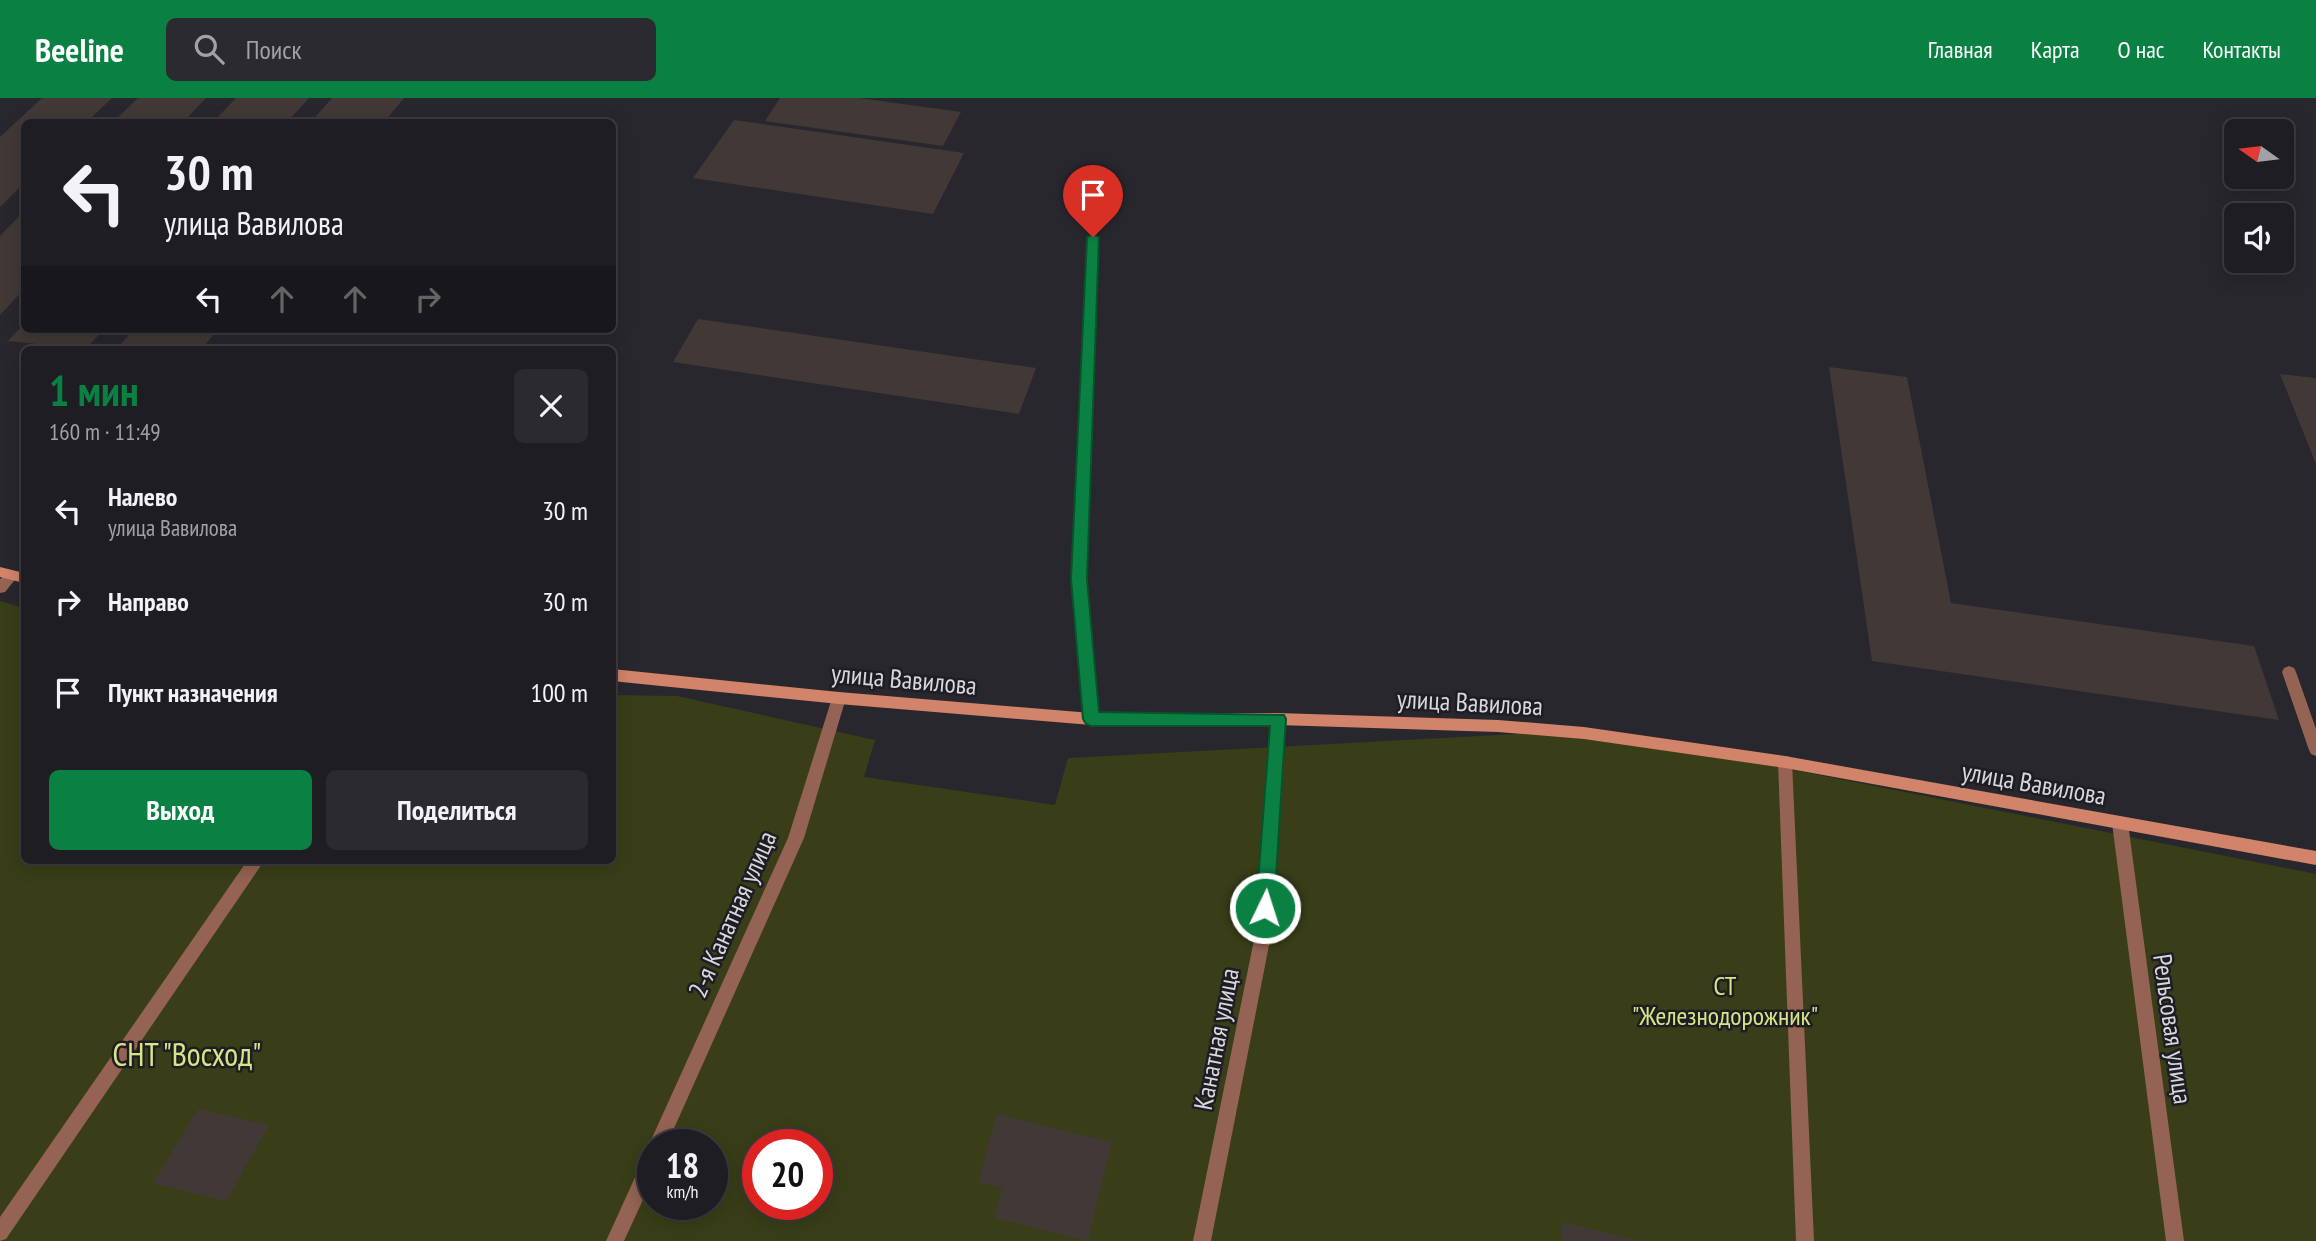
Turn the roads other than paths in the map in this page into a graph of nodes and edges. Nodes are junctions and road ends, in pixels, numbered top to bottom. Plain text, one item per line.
1 (1093, 237) dead end
2 (12, 575) edge
3 (0, 588) edge
4 (2289, 672) dead end
5 (616, 675) edge
6 (839, 698) junction
7 (1091, 719) junction
8 (1278, 719) junction
9 (2316, 750) edge
10 (1785, 762) junction
11 (2120, 823) junction
12 (2316, 858) edge
13 (254, 864) edge
14 (665, 1129) edge
15 (637, 1192) edge
16 (0, 1233) edge
17 (615, 1241) edge
18 (1202, 1241) edge
19 (1805, 1241) edge
20 (2175, 1241) edge

1 - 7 street
2 - 3 street
4 - 9 street
5 - 6 street, улица Вавилова
6 - 7 street, улица Вавилова
6 - 14 street, 2-я Канатная улица
7 - 8 street, улица Вавилова
8 - 10 street, улица Вавилова
8 - 18 street, Канатная улица
10 - 11 street, улица Вавилова
10 - 19 street
11 - 12 street, улица Вавилова
11 - 20 street, Рельсовая улица
13 - 16 street
15 - 17 street

